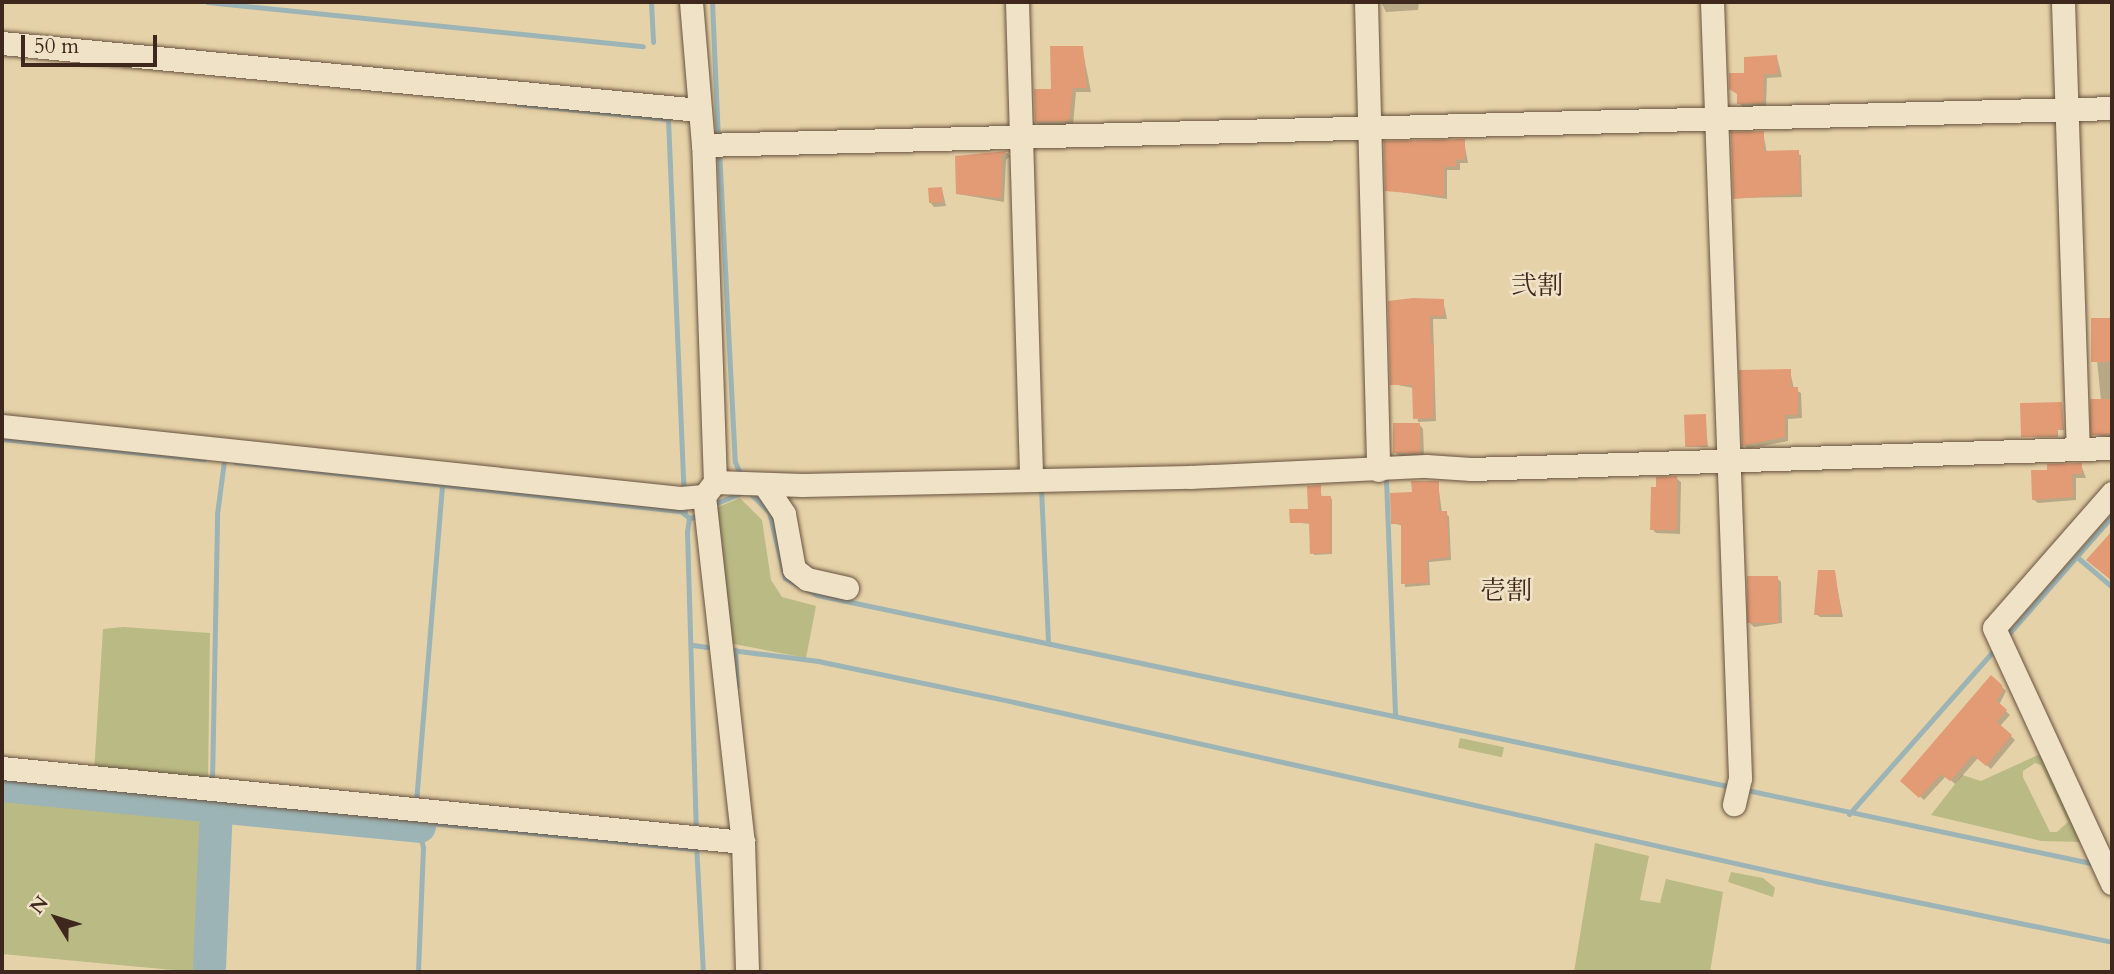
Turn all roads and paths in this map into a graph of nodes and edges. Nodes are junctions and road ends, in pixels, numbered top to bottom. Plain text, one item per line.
1 (691, 2) edge
2 (1017, 2) edge
3 (1366, 2) edge
4 (1712, 2) edge
5 (2063, 2) edge
6 (2, 43) edge
7 (2069, 107) junction
8 (2112, 108) edge
9 (699, 110) junction
10 (1721, 120) junction
11 (1369, 126) junction
12 (1023, 134) junction
13 (713, 144) junction
14 (2, 426) edge
15 (2078, 445) junction
16 (2112, 448) edge
17 (1727, 459) junction
18 (1378, 462) junction
19 (1031, 475) junction
20 (720, 489) junction
21 (2112, 493) edge
22 (847, 588) dead end
23 (2, 768) edge
24 (1736, 793) dead end
25 (743, 842) junction
26 (2107, 871) edge
27 (747, 972) edge

1 - 9 street
2 - 12 street
3 - 11 street
4 - 10 street
5 - 7 street
6 - 9 street
7 - 8 street
7 - 10 street
7 - 15 street
9 - 13 street
10 - 11 street
10 - 17 street
11 - 12 street
11 - 18 street
12 - 13 street
12 - 19 street
13 - 20 street
14 - 20 street
15 - 16 street
15 - 17 street
17 - 18 street
17 - 24 street
18 - 19 street
19 - 20 street
20 - 22 street
20 - 25 street
21 - 26 street
23 - 25 street
25 - 27 street

